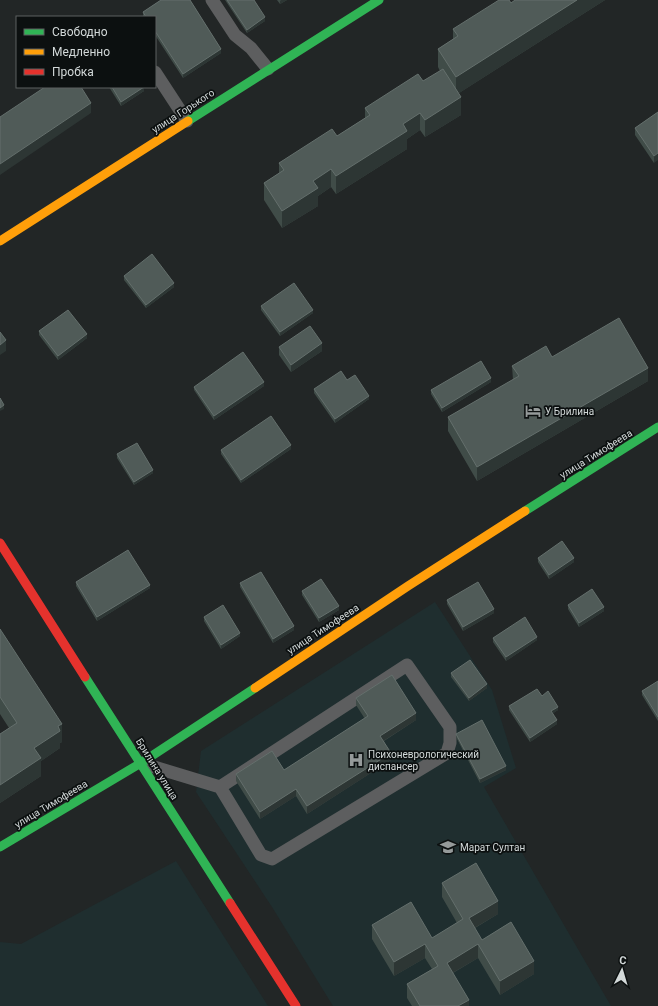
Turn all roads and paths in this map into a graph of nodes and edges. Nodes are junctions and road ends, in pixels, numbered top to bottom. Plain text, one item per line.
1 (212, 0) edge
2 (379, 0) edge
3 (268, 69) junction
4 (156, 74) edge
5 (187, 121) junction
6 (0, 241) edge
7 (658, 427) edge
8 (0, 543) edge
9 (140, 763) junction
10 (220, 787) junction
11 (0, 848) edge
12 (296, 1006) edge

1 - 3 lane
2 - 3 street, улица Горького
3 - 5 street, улица Горького
4 - 5 lane
5 - 6 street, улица Горького
7 - 9 street, улица Тимофеева
8 - 9 street, Брилина улица
9 - 10 lane
9 - 11 street, улица Тимофеева
9 - 12 street, Брилина улица
10 - 10 lane

